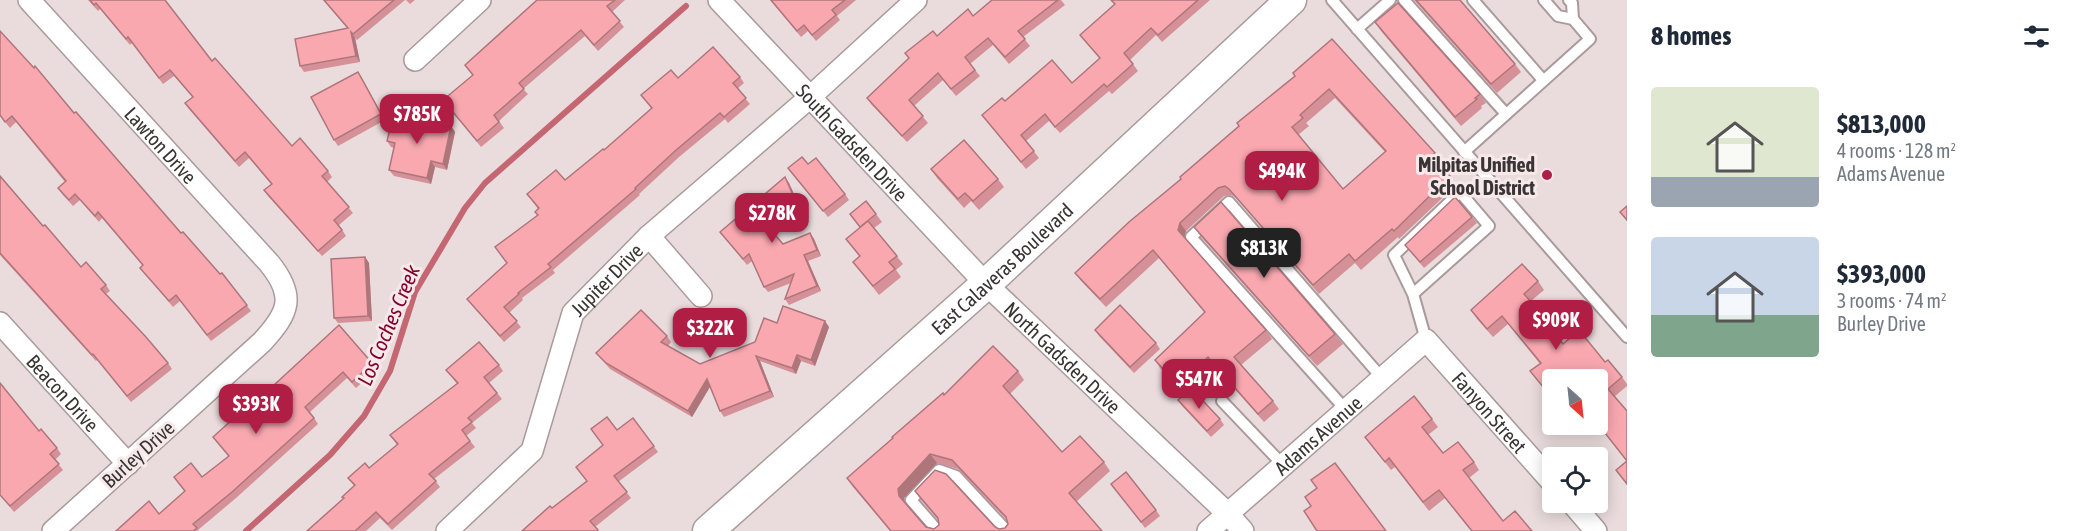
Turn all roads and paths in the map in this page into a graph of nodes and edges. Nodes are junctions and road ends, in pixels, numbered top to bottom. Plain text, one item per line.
1 (28, 0) edge
2 (480, 0) edge
3 (719, 0) edge
4 (916, 0) edge
5 (1291, 0) edge
6 (1332, 0) edge
7 (1390, 0) edge
8 (1404, 0) edge
9 (1473, 0) edge
10 (1544, 0) edge
11 (1569, 0) edge
12 (1573, 19) junction
13 (1357, 28) junction
14 (415, 60) dead end
15 (1543, 80) junction
16 (809, 98) junction
17 (1506, 114) junction
18 (1464, 152) junction
19 (649, 236) junction
20 (986, 284) junction
21 (1413, 294) junction
22 (286, 295) joint
23 (701, 296) dead end
24 (0, 323) edge
25 (1627, 337) edge
26 (1426, 340) junction
27 (1382, 378) junction
28 (1222, 401) dead end
29 (1346, 410) junction
30 (128, 464) junction
31 (1282, 465) junction
32 (1542, 471) edge
33 (1227, 513) junction
34 (1580, 513) edge
35 (53, 531) edge
36 (447, 531) edge
37 (708, 531) edge
38 (938, 531) edge
39 (1007, 531) edge
40 (1208, 531) edge
41 (1243, 531) edge
42 (1596, 531) edge

1 - 22 street, Lawton Drive
2 - 14 street
3 - 16 street, South Gadsden Drive
4 - 16 street, Jupiter Drive
5 - 20 main road, East Calaveras Boulevard
6 - 13 lane
7 - 13 lane
8 - 17 lane
9 - 15 lane
10 - 12 lane
11 - 12 lane
12 - 15 lane
13 - 18 lane
15 - 17 lane
16 - 19 street, Jupiter Drive
16 - 20 street, South Gadsden Drive
17 - 18 lane
18 - 25 lane
19 - 23 street
19 - 36 street, Jupiter Drive
20 - 33 street, North Gadsden Drive
20 - 37 main road, East Calaveras Boulevard
21 - 21 lane
21 - 26 lane
22 - 30 street, Burley Drive
24 - 30 street, Beacon Drive
26 - 27 street, Adams Avenue
26 - 32 street, Fanyon Street
27 - 29 street, Adams Avenue
27 - 29 lane
28 - 31 lane
29 - 31 street, Adams Avenue
30 - 35 street, Burley Drive
31 - 33 street, Adams Avenue
33 - 40 street, Adams Avenue
33 - 41 street, North Gadsden Drive
34 - 42 street
38 - 39 lane

